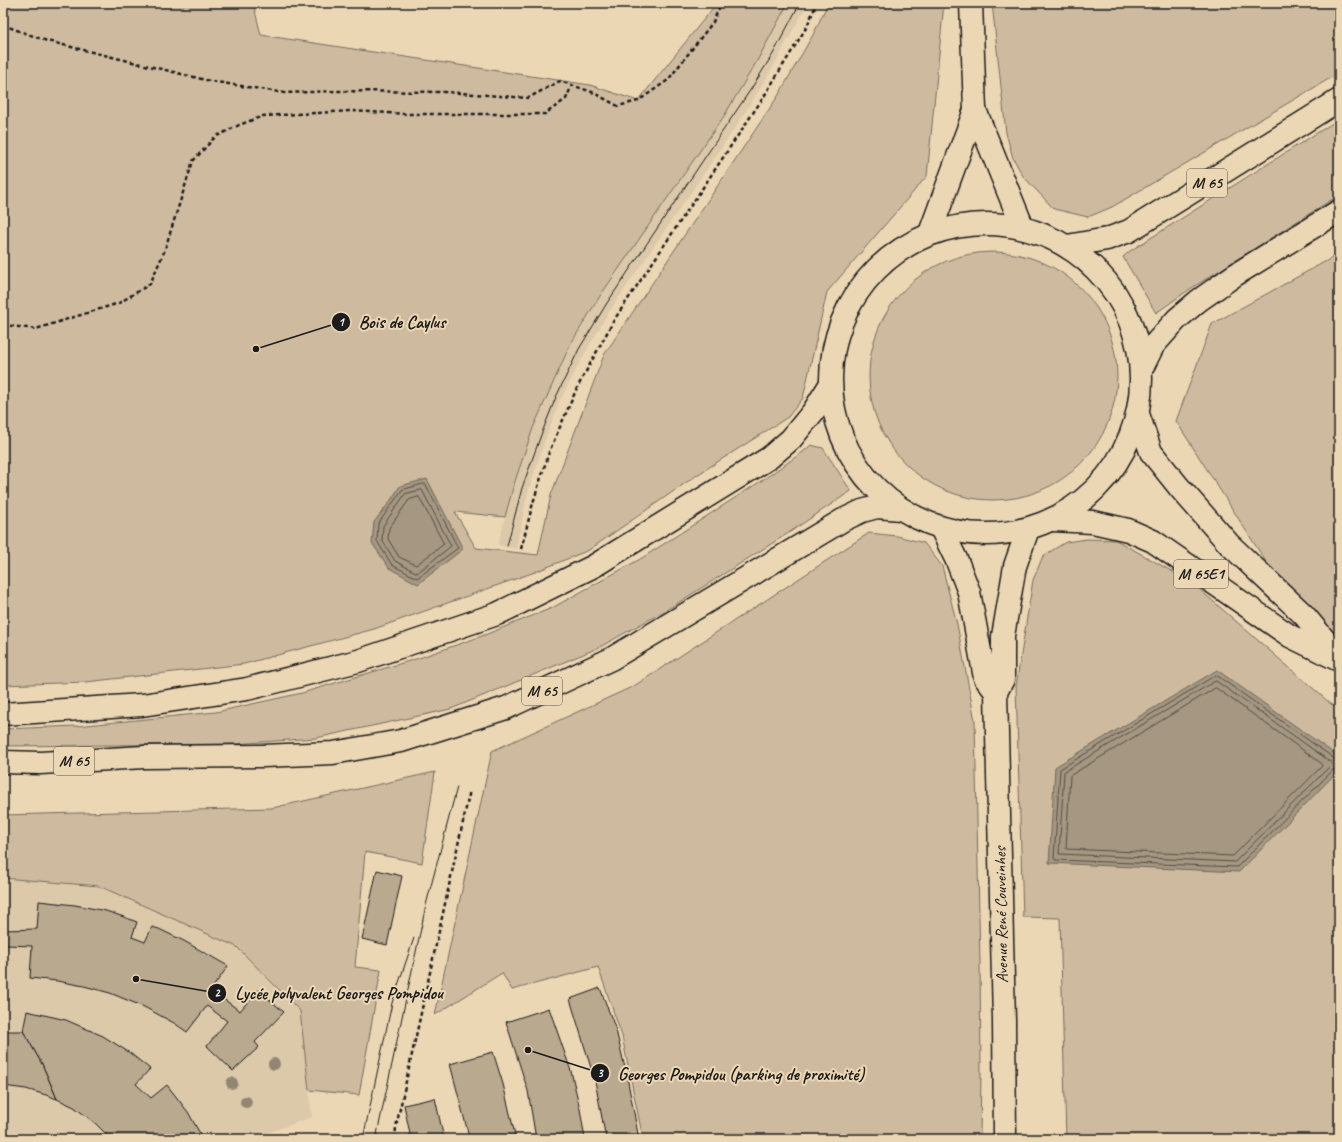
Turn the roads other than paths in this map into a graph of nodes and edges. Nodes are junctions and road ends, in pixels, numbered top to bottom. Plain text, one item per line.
1 (971, 3) edge
2 (1339, 100) edge
3 (975, 110) junction
4 (1339, 211) edge
5 (1023, 228) junction
6 (930, 233) junction
7 (1067, 246) junction
8 (1141, 370) junction
9 (830, 385) junction
10 (1138, 414) junction
11 (901, 509) junction
12 (1052, 520) junction
13 (941, 528) junction
14 (1028, 529) junction
15 (1339, 657) edge
16 (1339, 660) edge
17 (996, 692) junction
18 (3, 714) edge
19 (3, 762) edge
20 (1005, 1139) edge

1 - 3 main road
2 - 7 main road, M 65
3 - 5 main road
3 - 6 main road
4 - 8 main road
5 - 6 main road
5 - 7 main road
6 - 9 main road
7 - 8 main road
8 - 10 main road
9 - 11 main road
9 - 18 main road
10 - 12 main road
10 - 15 main road, M 65E1
11 - 13 main road
11 - 19 main road, M 65
12 - 14 main road
12 - 16 main road, M 65E1
13 - 14 main road
13 - 17 main road
14 - 17 main road, Avenue René Couveinhes
17 - 20 main road, Avenue René Couveinhes

